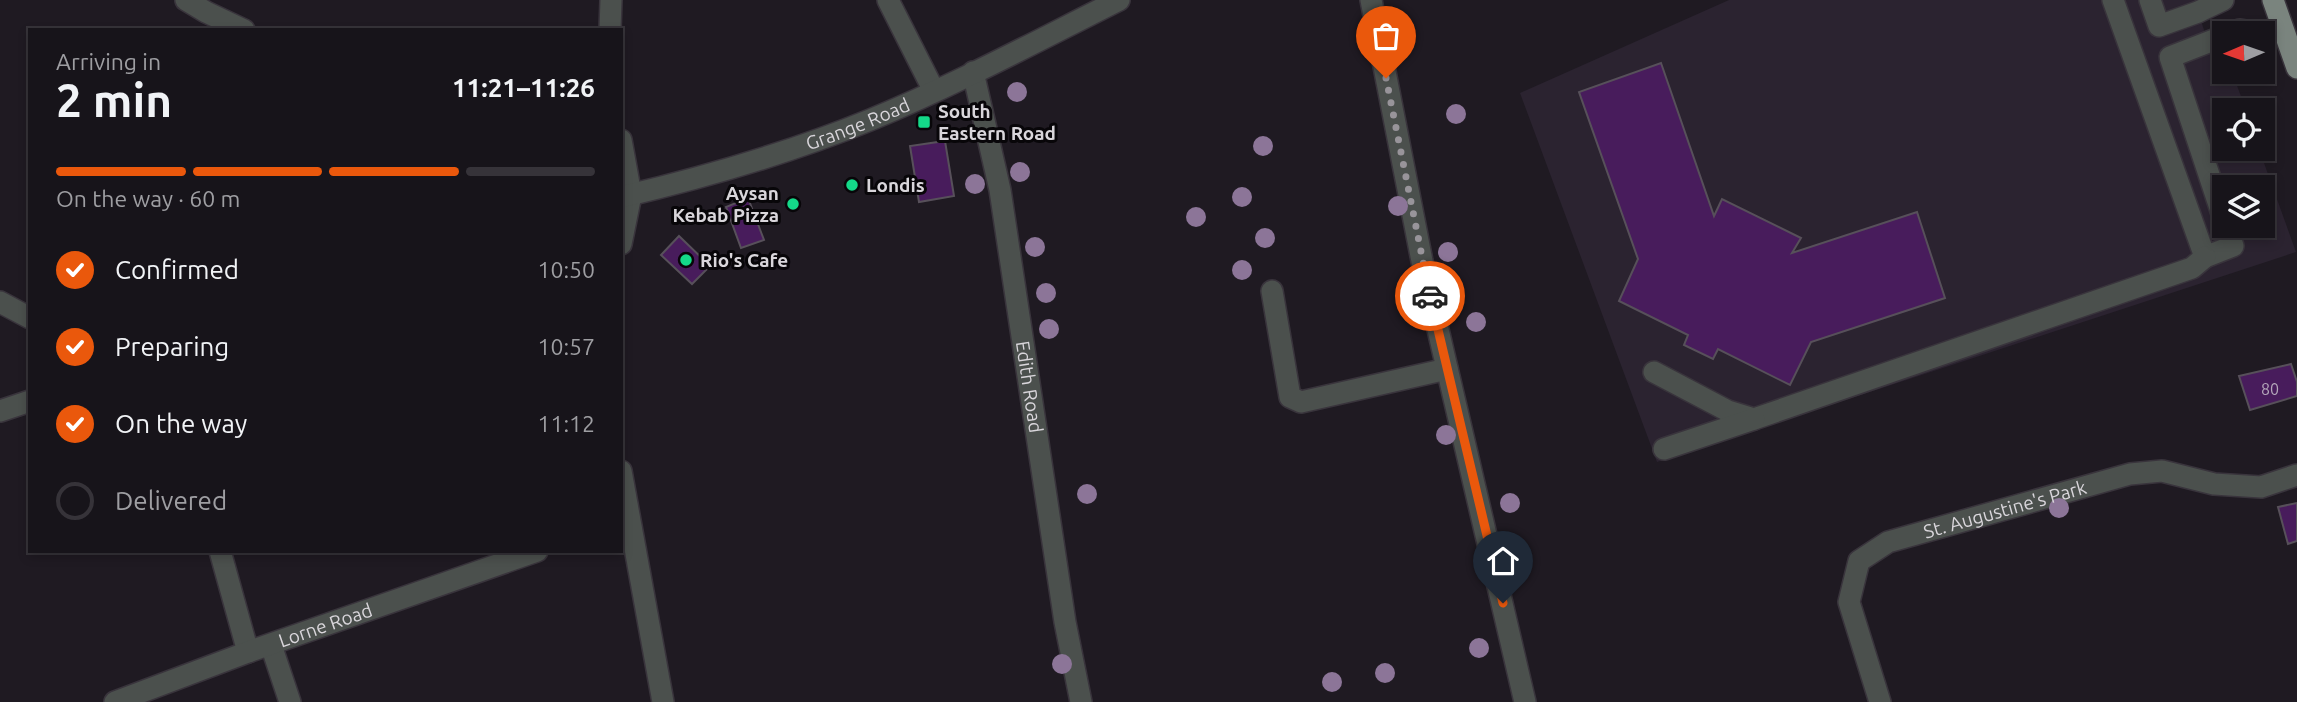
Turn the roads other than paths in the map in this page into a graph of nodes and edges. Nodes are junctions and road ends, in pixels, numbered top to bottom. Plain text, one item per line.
1 (186, 0) edge
2 (611, 0) edge
3 (888, 0) edge
4 (1119, 0) edge
5 (1371, 0) edge
6 (2113, 0) edge
7 (2150, 0) edge
8 (2223, 0) edge
9 (2273, 0) edge
10 (240, 28) edge
11 (610, 28) edge
12 (2275, 36) edge
13 (2285, 38) junction
14 (2212, 41) edge
15 (2297, 68) edge
16 (973, 72) junction
17 (934, 91) junction
18 (623, 163) edge
19 (2212, 184) edge
20 (626, 196) edge
21 (623, 225) edge
22 (2230, 238) edge
23 (2205, 257) junction
24 (1272, 290) dead end
25 (0, 302) edge
26 (28, 317) edge
27 (1447, 369) junction
28 (1654, 372) dead end
29 (28, 402) edge
30 (0, 411) edge
31 (1754, 419) junction
32 (1664, 449) dead end
33 (2297, 475) edge
34 (623, 490) edge
35 (626, 519) edge
36 (220, 553) edge
37 (531, 553) edge
38 (271, 645) junction
39 (248, 652) junction
40 (115, 702) edge
41 (290, 702) edge
42 (663, 702) edge
43 (1081, 702) edge
44 (1525, 702) edge
45 (1880, 702) edge

1 - 10 street
2 - 11 street
3 - 17 street
4 - 16 street, Grange Road
5 - 27 street
6 - 23 street
7 - 8 street
9 - 13 main road
12 - 13 street
13 - 15 main road
14 - 19 street
16 - 17 street, Grange Road
16 - 43 street, Edith Road
17 - 20 street, Grange Road
18 - 20 street
20 - 21 street
22 - 23 street
23 - 31 street
24 - 27 street
25 - 26 street
27 - 44 street
28 - 31 street
29 - 30 street
31 - 32 street
33 - 45 street, St. Augustine's Park
34 - 35 street
35 - 42 street
36 - 39 street
37 - 38 street, Lorne Road
38 - 39 street, Lorne Road
38 - 41 street
39 - 40 street, Lorne Road

